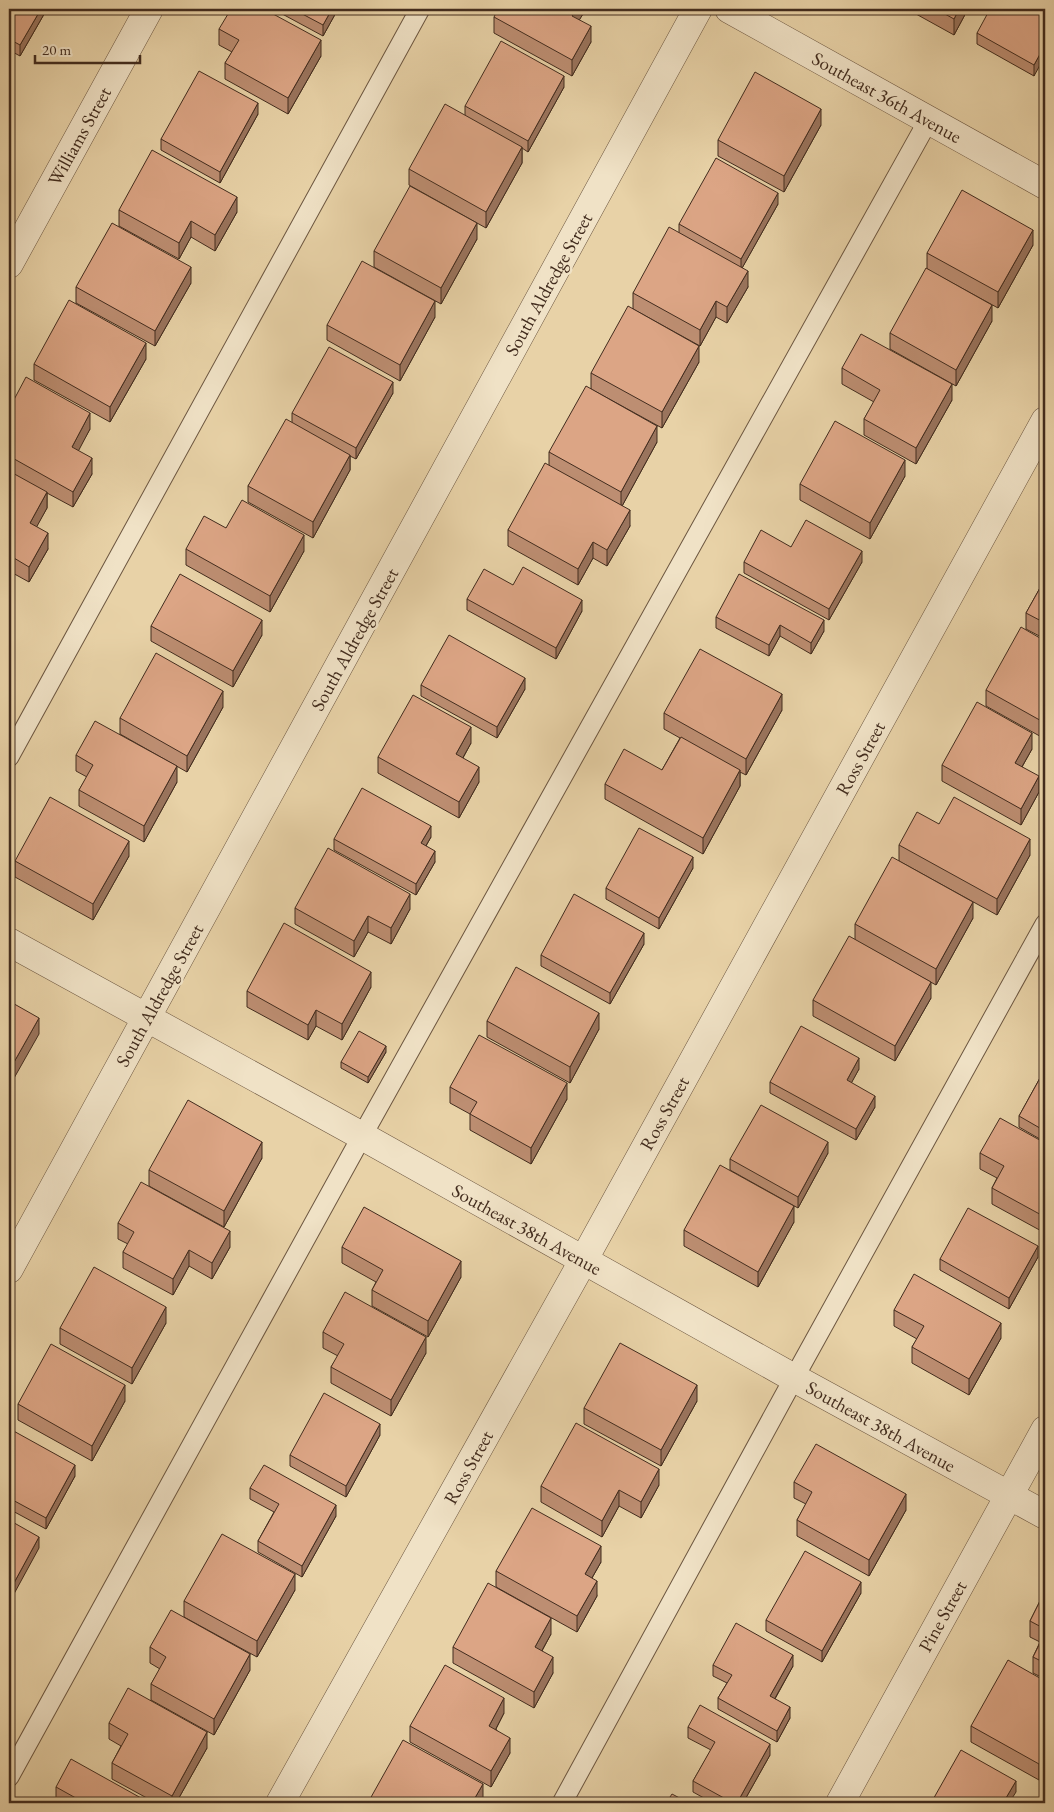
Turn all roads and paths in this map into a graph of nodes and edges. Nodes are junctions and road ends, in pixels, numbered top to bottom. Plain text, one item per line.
1 (150, 9) edge
2 (420, 9) edge
3 (698, 9) edge
4 (729, 9) edge
5 (928, 121) junction
6 (1045, 186) edge
7 (9, 264) edge
8 (1045, 421) edge
9 (9, 757) edge
10 (1045, 924) edge
11 (9, 942) edge
12 (147, 1018) junction
13 (362, 1136) junction
14 (583, 1261) junction
15 (9, 1269) edge
16 (794, 1378) junction
17 (1045, 1430) edge
18 (1009, 1496) junction
19 (1045, 1515) edge
20 (9, 1777) edge
21 (280, 1803) edge
22 (562, 1803) edge
23 (840, 1803) edge

1 - 7 street, Williams Street
2 - 9 lane
3 - 12 street, South Aldredge Street
4 - 5 street, Southeast 36th Avenue
5 - 6 street, Southeast 36th Avenue
5 - 13 lane
8 - 14 street, Ross Street
10 - 16 lane
11 - 12 street, Southeast 38th Avenue
12 - 13 street, Southeast 38th Avenue
12 - 15 street, South Aldredge Street
13 - 14 street, Southeast 38th Avenue
13 - 20 lane
14 - 16 street, Southeast 38th Avenue
14 - 21 street, Ross Street
16 - 18 street, Southeast 38th Avenue
16 - 22 lane
17 - 18 street, Pine Street
18 - 19 street, Southeast 38th Avenue
18 - 23 street, Pine Street

